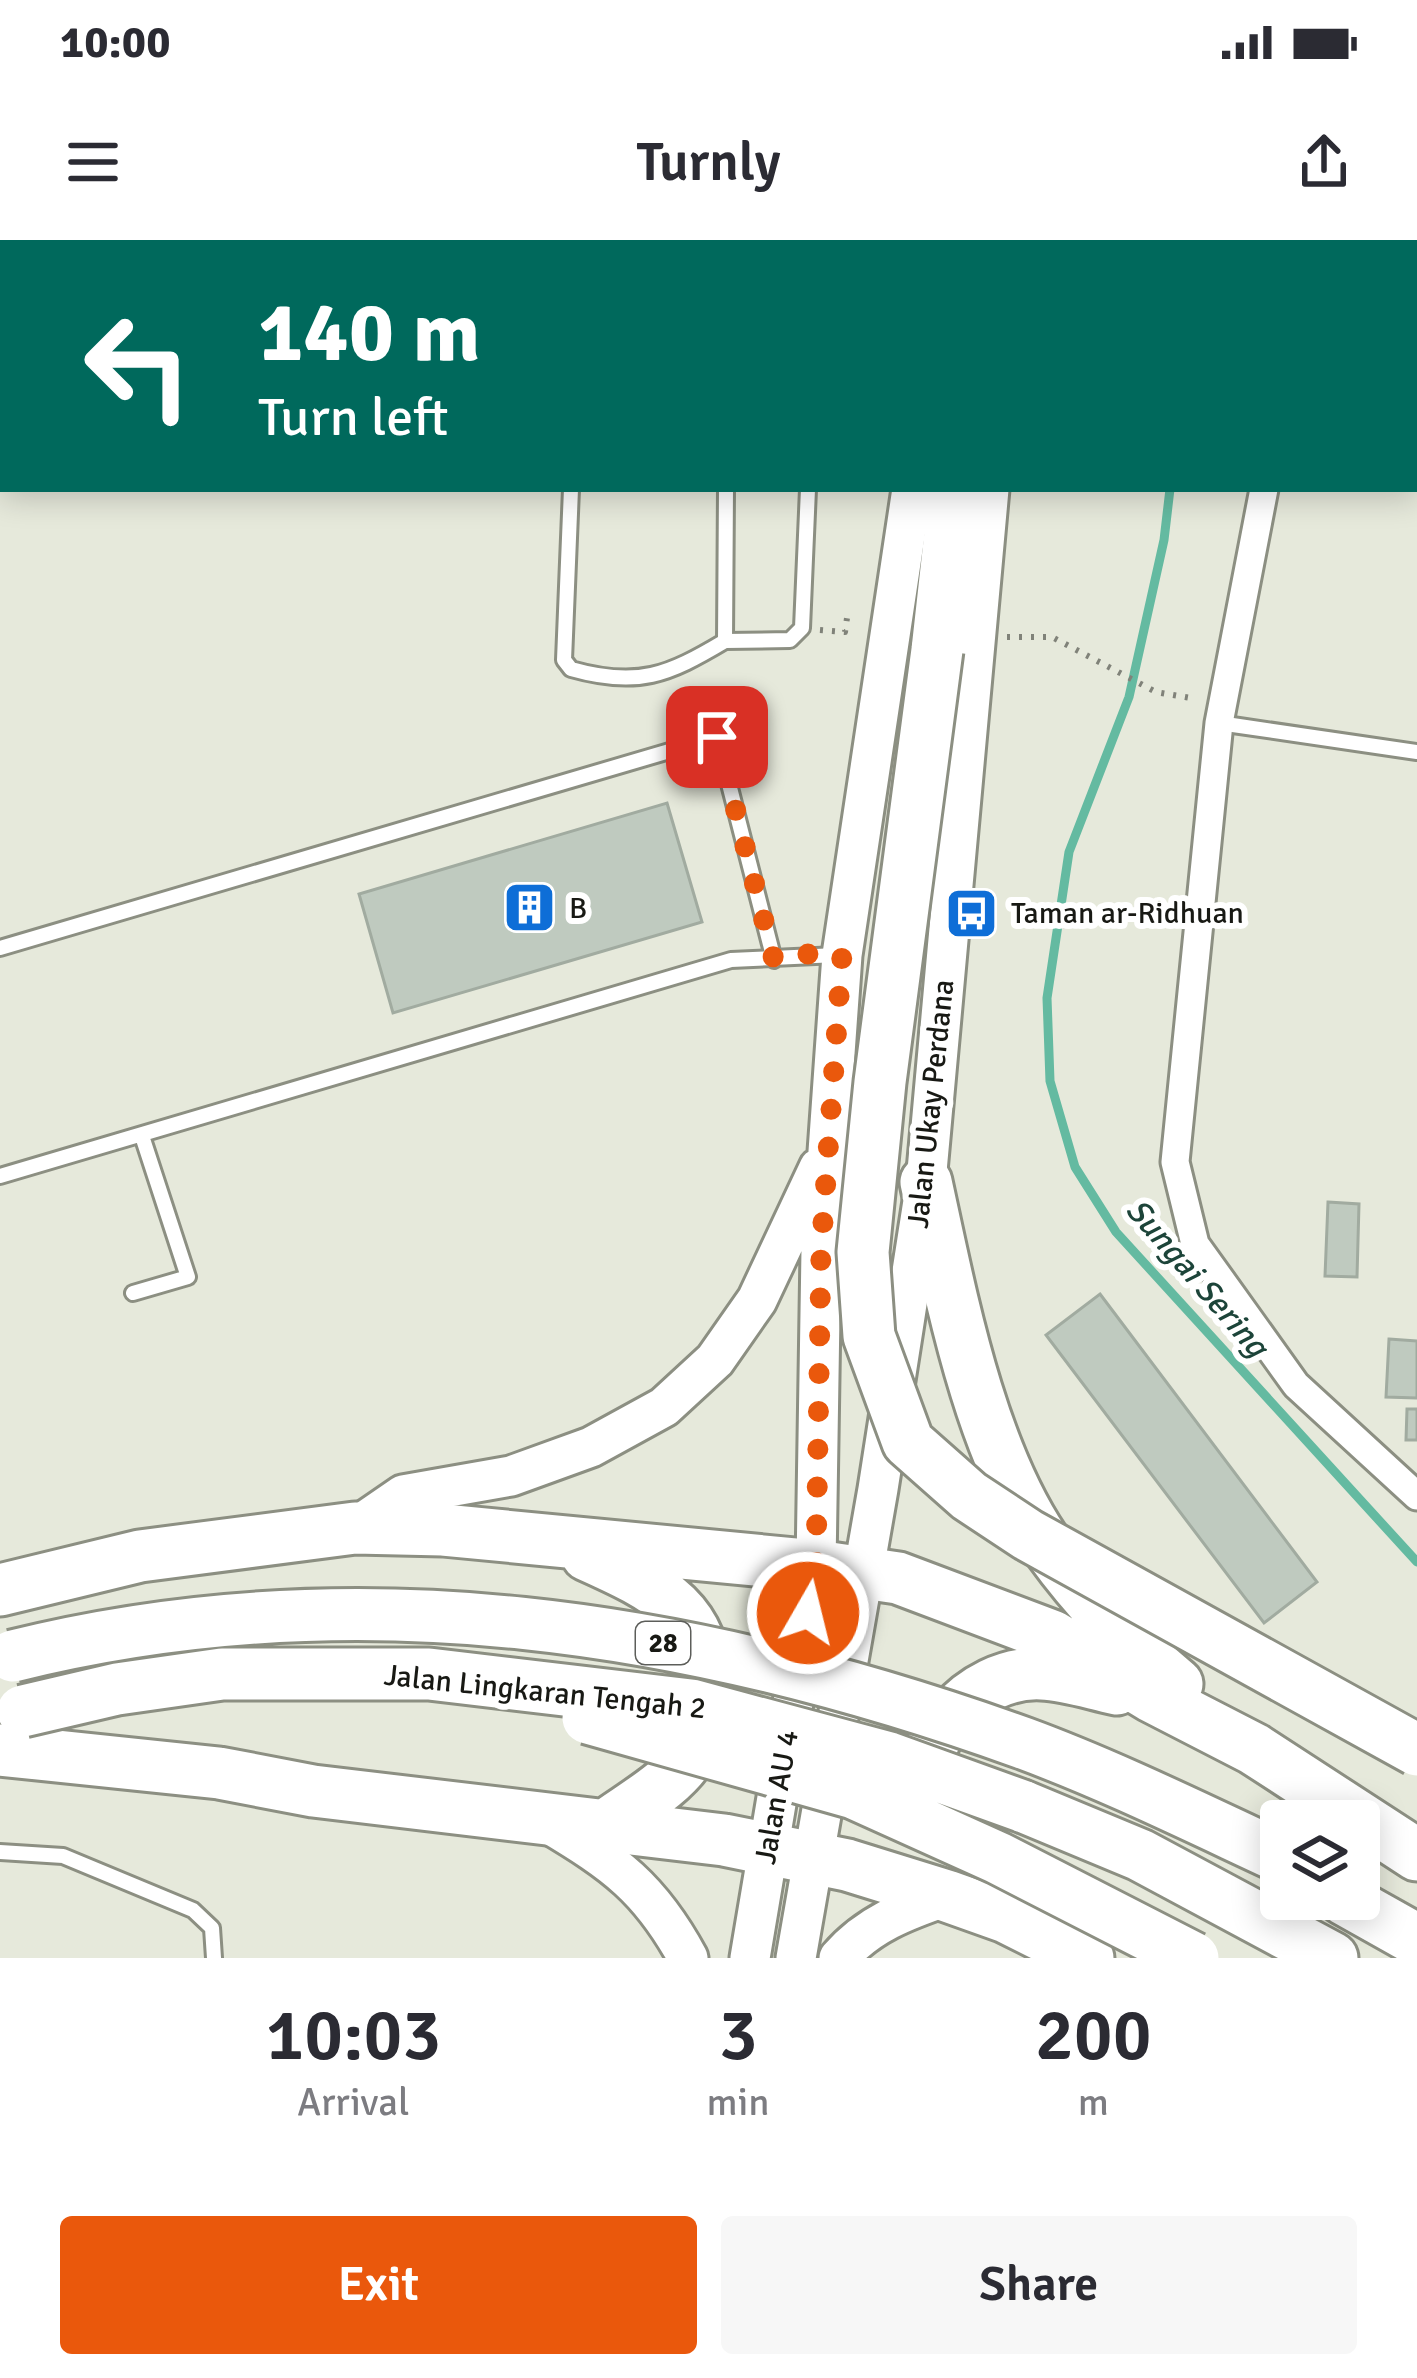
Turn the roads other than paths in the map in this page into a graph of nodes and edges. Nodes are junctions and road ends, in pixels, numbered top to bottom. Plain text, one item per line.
1 (571, 492) edge
2 (726, 492) edge
3 (808, 492) edge
4 (912, 492) edge
5 (956, 492) edge
6 (988, 492) edge
7 (1263, 492) edge
8 (725, 641) junction
9 (1221, 714) junction
10 (1417, 752) edge
11 (0, 948) edge
12 (842, 955) junction
13 (774, 960) junction
14 (142, 1136) junction
15 (830, 1146) junction
16 (0, 1176) edge
17 (926, 1182) junction
18 (133, 1293) dead end
19 (1417, 1496) edge
20 (356, 1528) junction
21 (560, 1542) junction
22 (840, 1569) junction
23 (0, 1591) edge
24 (6, 1658) edge
25 (429, 1674) junction
26 (1151, 1696) junction
27 (8, 1726) edge
28 (1254, 1749) junction
29 (1417, 1750) edge
30 (539, 1818) junction
31 (604, 1826) junction
32 (1260, 1848) edge
33 (0, 1852) edge
34 (791, 1853) junction
35 (1417, 1855) edge
36 (947, 1896) junction
37 (1006, 1917) junction
38 (1380, 1919) edge
39 (1417, 1940) edge
40 (214, 1958) edge
41 (688, 1958) edge
42 (750, 1958) edge
43 (796, 1958) edge
44 (839, 1958) edge
45 (1088, 1958) edge
46 (1193, 1958) edge
47 (1331, 1958) edge

1 - 8 lane
2 - 8 lane
3 - 8 lane
4 - 12 street
5 - 29 highway, bridge
6 - 17 street, Jalan Ukay Perdana
7 - 9 street
9 - 10 lane
9 - 19 street
11 - 13 lane
12 - 13 lane
12 - 15 street
13 - 14 lane
14 - 16 lane
14 - 18 lane
15 - 20 street
15 - 22 street
17 - 22 street, Jalan Ukay Perdana
17 - 28 highway
20 - 21 highway
20 - 23 highway
21 - 22 highway
21 - 31 highway
22 - 26 highway
22 - 34 street, Jalan AU 4
24 - 32 highway, Jalan Lingkaran Tengah 2 / 28, bridge
25 - 27 highway, Jalan Lingkaran Tengah 2 / 28, bridge
25 - 46 highway, bridge
25 - 47 highway, Jalan Lingkaran Tengah 2 / 28, bridge
26 - 28 highway
26 - 37 highway
27 - 30 highway
28 - 35 highway
30 - 31 highway
30 - 41 street
31 - 34 highway
33 - 40 lane
34 - 36 highway
34 - 42 street, Jalan AU 4
34 - 43 street, Jalan AU 4
36 - 37 highway
36 - 44 street
37 - 45 highway
38 - 39 highway

